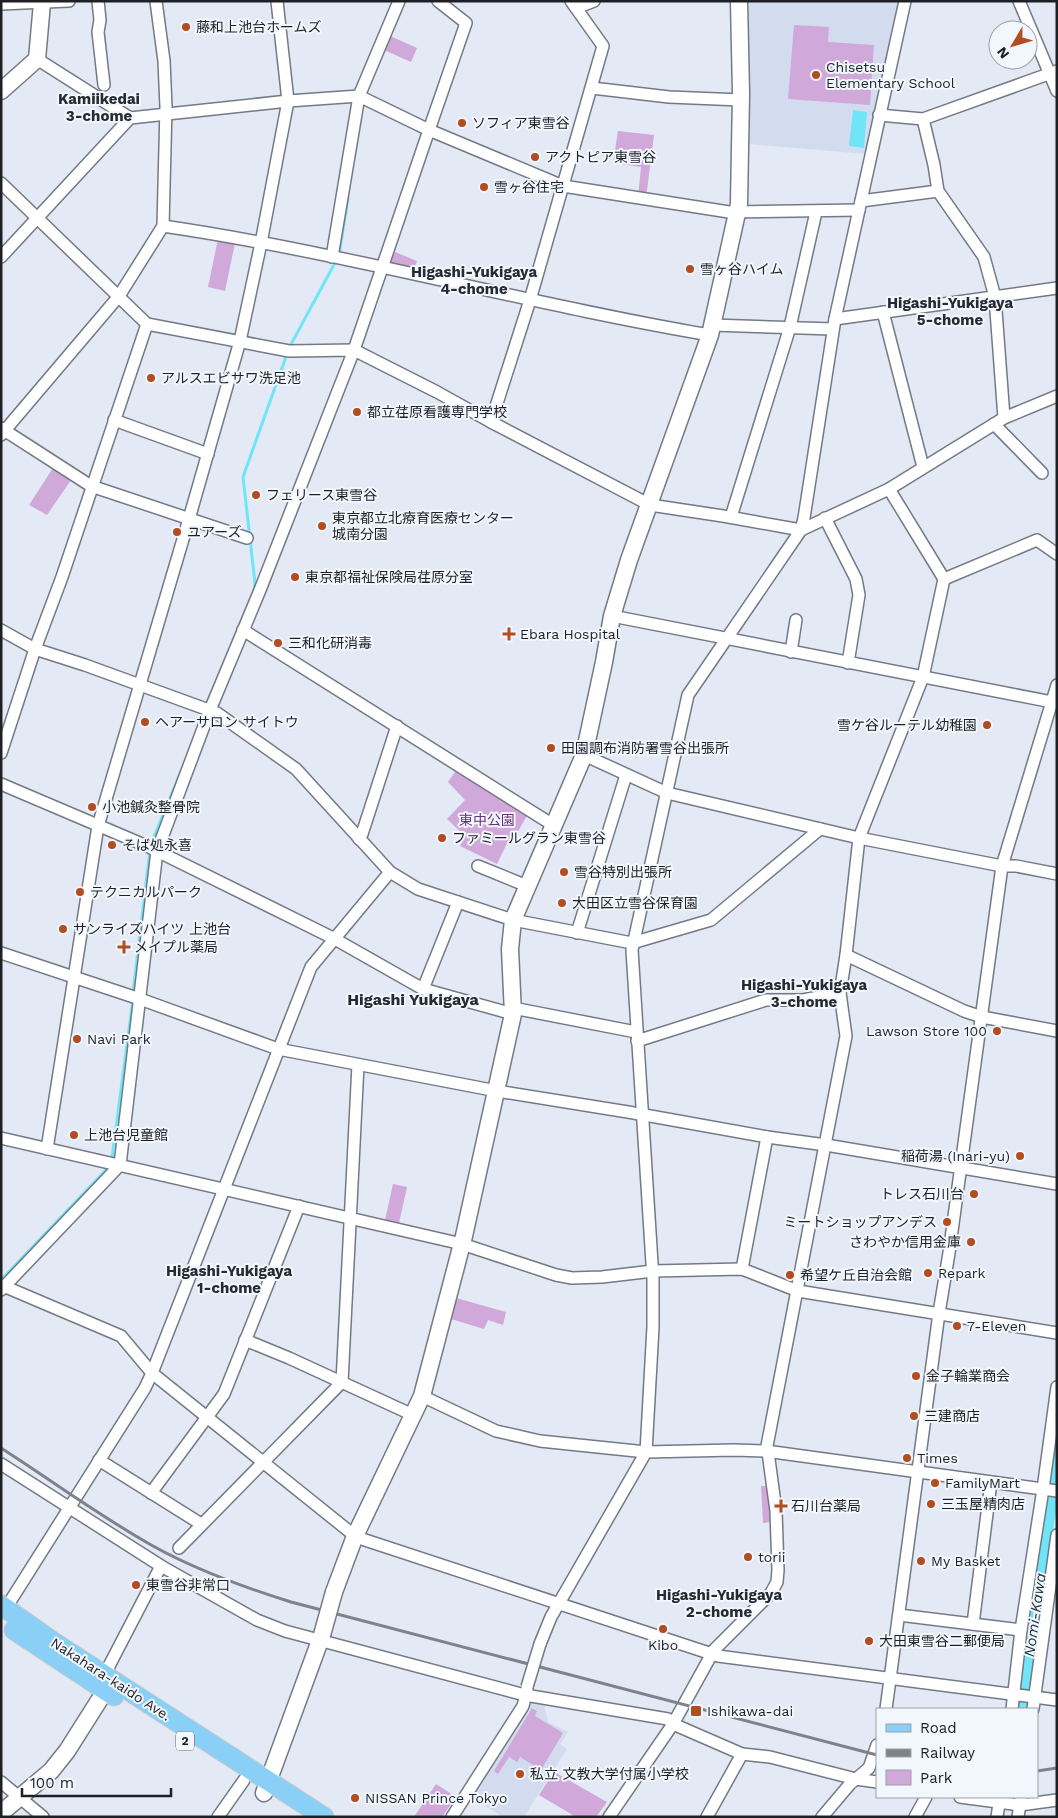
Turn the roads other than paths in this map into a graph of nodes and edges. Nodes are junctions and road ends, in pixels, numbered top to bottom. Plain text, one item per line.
1 (70, 1) edge
2 (98, 1) edge
3 (156, 1) edge
4 (278, 1) edge
5 (399, 1) edge
6 (438, 1) edge
7 (594, 1) edge
8 (739, 1) edge
9 (905, 1) edge
10 (1019, 1) edge
11 (42, 2) edge
12 (1, 4) edge
13 (574, 5) edge
14 (36, 60) junction
15 (1053, 73) edge
16 (104, 85) dead end
17 (592, 88) junction
18 (1057, 90) edge
19 (1, 91) edge
20 (362, 98) junction
21 (741, 100) junction
22 (288, 101) junction
23 (166, 114) junction
24 (879, 115) junction
25 (130, 118) junction
26 (923, 119) junction
27 (429, 130) junction
28 (1, 183) edge
29 (563, 186) junction
30 (938, 191) junction
31 (860, 205) junction
32 (738, 212) junction
33 (816, 212) junction
34 (37, 217) junction
35 (163, 226) junction
36 (261, 243) junction
37 (1, 257) edge
38 (335, 258) junction
39 (382, 268) junction
40 (1057, 288) edge
41 (119, 296) junction
42 (995, 297) junction
43 (530, 300) junction
44 (883, 312) junction
45 (147, 324) junction
46 (834, 324) junction
47 (790, 326) junction
48 (711, 330) junction
49 (240, 341) junction
50 (354, 350) junction
51 (1057, 396) edge
52 (114, 420) junction
53 (999, 421) junction
54 (491, 422) junction
55 (2, 431) edge
56 (208, 454) junction
57 (923, 468) junction
58 (1042, 473) dead end
59 (91, 486) junction
60 (889, 489) junction
61 (650, 505) junction
62 (731, 517) junction
63 (825, 518) junction
64 (189, 519) junction
65 (801, 530) junction
66 (247, 538) dead end
67 (1057, 554) edge
68 (944, 579) junction
69 (612, 616) junction
70 (796, 620) dead end
71 (1, 630) edge
72 (243, 630) junction
73 (727, 639) junction
74 (35, 650) junction
75 (791, 652) junction
76 (848, 662) junction
77 (923, 677) junction
78 (1057, 685) edge
79 (139, 686) junction
80 (1054, 703) edge
81 (208, 709) junction
82 (397, 726) junction
83 (1, 753) edge
84 (584, 756) junction
85 (626, 775) junction
86 (1, 784) edge
87 (667, 793) junction
88 (553, 825) junction
89 (98, 826) junction
90 (820, 829) junction
91 (859, 838) junction
92 (359, 839) junction
93 (154, 850) junction
94 (478, 866) dead end
95 (1002, 866) junction
96 (390, 872) junction
97 (1057, 874) edge
98 (527, 886) junction
99 (458, 902) junction
100 (514, 920) junction
101 (577, 933) junction
102 (333, 938) junction
103 (632, 943) junction
104 (1, 953) edge
105 (846, 955) junction
106 (74, 977) junction
107 (423, 989) junction
108 (840, 993) junction
109 (140, 999) junction
110 (513, 1011) junction
111 (982, 1017) junction
112 (1057, 1031) edge
113 (637, 1037) junction
114 (278, 1048) junction
115 (358, 1065) junction
116 (496, 1091) junction
117 (642, 1115) junction
118 (767, 1137) junction
119 (1, 1138) edge
120 (826, 1145) junction
121 (47, 1149) junction
122 (120, 1165) junction
123 (961, 1168) junction
124 (1057, 1184) edge
125 (225, 1189) junction
126 (299, 1206) junction
127 (350, 1218) junction
128 (462, 1244) junction
129 (742, 1269) junction
130 (653, 1271) junction
131 (2, 1287) edge
132 (798, 1291) junction
133 (939, 1313) junction
134 (1057, 1333) edge
135 (245, 1340) junction
136 (152, 1373) junction
137 (342, 1382) junction
138 (1057, 1387) edge
139 (422, 1396) junction
140 (413, 1415) junction
141 (208, 1417) junction
142 (767, 1451) junction
143 (646, 1452) junction
144 (99, 1460) junction
145 (262, 1462) junction
146 (4, 1469) edge
147 (919, 1472) junction
148 (991, 1482) junction
149 (1049, 1490) edge
150 (151, 1493) junction
151 (70, 1508) junction
152 (201, 1524) junction
153 (1057, 1535) edge
154 (355, 1536) junction
155 (179, 1548) dead end
156 (160, 1566) junction
157 (559, 1605) junction
158 (3, 1611) edge
159 (899, 1615) junction
160 (973, 1624) junction
161 (1021, 1630) junction
162 (321, 1637) junction
163 (712, 1654) junction
164 (891, 1678) junction
165 (106, 1684) junction
166 (526, 1691) junction
167 (1016, 1695) junction
168 (1057, 1700) edge
169 (1033, 1701) edge
170 (886, 1708) edge
171 (1012, 1708) edge
172 (673, 1724) junction
173 (876, 1748) edge
174 (742, 1754) junction
175 (856, 1779) junction
176 (244, 1780) junction
177 (1, 1782) edge
178 (876, 1782) edge
179 (267, 1787) junction
180 (20, 1798) junction
181 (925, 1798) edge
182 (967, 1798) edge
183 (1057, 1800) edge
184 (1011, 1804) edge
185 (1, 1813) edge
186 (43, 1817) edge
187 (218, 1817) edge
188 (302, 1817) edge
189 (324, 1817) edge
190 (452, 1817) edge
191 (609, 1817) edge
192 (707, 1817) edge
193 (822, 1817) edge
194 (915, 1817) edge
195 (997, 1817) edge

1 - 11 street
2 - 16 street
3 - 23 street
4 - 22 street
5 - 20 street
6 - 27 street
7 - 13 street
8 - 21 street
9 - 24 street
10 - 15 street
11 - 12 street
11 - 14 street
13 - 17 street
14 - 19 street
14 - 25 street
15 - 18 street
15 - 26 street
17 - 21 street
17 - 29 street
20 - 22 street
20 - 27 street
20 - 38 street
21 - 32 street
22 - 23 street
22 - 36 street
23 - 25 street
23 - 35 street
24 - 26 street
24 - 31 street
25 - 34 street
26 - 30 street
27 - 29 street
27 - 39 street
28 - 34 street
29 - 32 street
29 - 43 street
30 - 31 street
30 - 42 street
31 - 33 street
31 - 46 street
32 - 33 street
32 - 48 street
33 - 47 street
34 - 37 street
34 - 41 street
35 - 36 street
35 - 41 street
36 - 38 street
36 - 49 street
38 - 39 street
39 - 43 street
39 - 50 street
40 - 42 street
41 - 45 street
41 - 55 street
42 - 44 street
42 - 53 street
43 - 48 street
43 - 54 street
44 - 46 street
44 - 57 street
45 - 49 street
45 - 52 street
46 - 47 street
46 - 65 street
47 - 48 street
47 - 62 street
48 - 61 street
49 - 50 street
49 - 56 street
50 - 54 street
50 - 72 street
51 - 53 street
52 - 56 street
52 - 59 street
53 - 57 street
53 - 58 street
54 - 61 street
55 - 59 street
56 - 64 street
57 - 60 street
59 - 64 street
59 - 74 street
60 - 63 street
60 - 68 street
61 - 62 street
61 - 69 street
62 - 65 street
63 - 65 street
63 - 76 street
64 - 66 street
64 - 79 street
65 - 73 street
67 - 68 street
68 - 77 street
69 - 73 street
69 - 84 street
70 - 75 street
71 - 74 street
72 - 81 street
72 - 82 street
73 - 75 street
73 - 87 street
74 - 79 street
74 - 83 street
75 - 76 street
76 - 77 street
77 - 80 street
77 - 91 street
78 - 80 street
79 - 81 street
79 - 89 street
80 - 95 street
81 - 92 street
81 - 93 street
82 - 88 street
82 - 92 street
84 - 85 street
84 - 88 street
85 - 87 street
85 - 101 street
86 - 89 street
87 - 90 street
87 - 103 street
88 - 98 street
89 - 93 street
89 - 106 street
90 - 91 street
90 - 103 street
91 - 95 street
91 - 105 street
92 - 96 street
93 - 102 street
93 - 109 street
94 - 98 street
95 - 97 street
95 - 111 street
96 - 99 street
96 - 102 street
98 - 100 street
99 - 100 street
99 - 107 street
100 - 101 street
100 - 110 street
101 - 103 street
102 - 107 street
102 - 114 street
103 - 113 street
104 - 106 street
105 - 108 street
105 - 111 street
106 - 109 street
106 - 121 street
107 - 110 street
108 - 113 street
108 - 120 street
109 - 114 street
109 - 122 street
110 - 113 street
110 - 116 street
111 - 112 street
111 - 123 street
113 - 117 street
114 - 115 street
114 - 125 street
115 - 116 street
115 - 127 street
116 - 117 street
116 - 128 street
117 - 118 street
117 - 130 street
118 - 120 street
118 - 129 street
119 - 121 street
120 - 123 street
120 - 132 street
121 - 122 street
122 - 125 street
122 - 131 street
123 - 124 street
123 - 133 street
125 - 126 street
125 - 136 street
126 - 127 street
126 - 135 street
127 - 128 street
127 - 137 street
128 - 130 street
128 - 139 street
129 - 130 street
129 - 132 street
130 - 143 street
131 - 136 street
132 - 133 street
132 - 142 street
133 - 134 street
133 - 147 street
135 - 137 street
135 - 141 street
136 - 141 street
136 - 144 street
137 - 140 street
137 - 145 street
138 - 149 street
139 - 140 street
139 - 143 street
140 - 154 street
141 - 145 street
141 - 150 street
142 - 143 street
142 - 147 street
142 - 163 street
143 - 157 street
144 - 150 street
144 - 151 street
145 - 152 street
145 - 154 street
146 - 151 street
147 - 148 street
147 - 159 street
148 - 149 street
148 - 160 street
149 - 161 street
150 - 152 street
151 - 156 street
151 - 158 street
152 - 155 street
153 - 169 street
154 - 157 street
154 - 162 street, bridge
156 - 162 street
156 - 165 street
157 - 163 street
157 - 166 street, bridge
158 - 165 main road, Nakahara-kaido Ave. / 2
159 - 160 street
159 - 164 street
160 - 161 street
161 - 167 street
162 - 166 street
162 - 179 street
163 - 164 street
163 - 172 street
164 - 167 street
164 - 170 street
165 - 176 main road, Nakahara-kaido Ave. / 2
165 - 179 main road, Nakahara-kaido Ave. / 2
165 - 180 street
166 - 172 street
166 - 190 street
167 - 169 street
167 - 171 street
168 - 169 street
172 - 174 street
172 - 191 street
173 - 175 street
174 - 175 street
174 - 192 street
175 - 178 street
175 - 193 street
176 - 179 main road, Nakahara-kaido Ave. / 2
176 - 187 street
177 - 180 street
179 - 188 main road, Nakahara-kaido Ave. / 2
179 - 189 main road, Nakahara-kaido Ave. / 2
180 - 185 street
180 - 186 street
181 - 194 street
182 - 184 street
183 - 184 street
184 - 195 street

